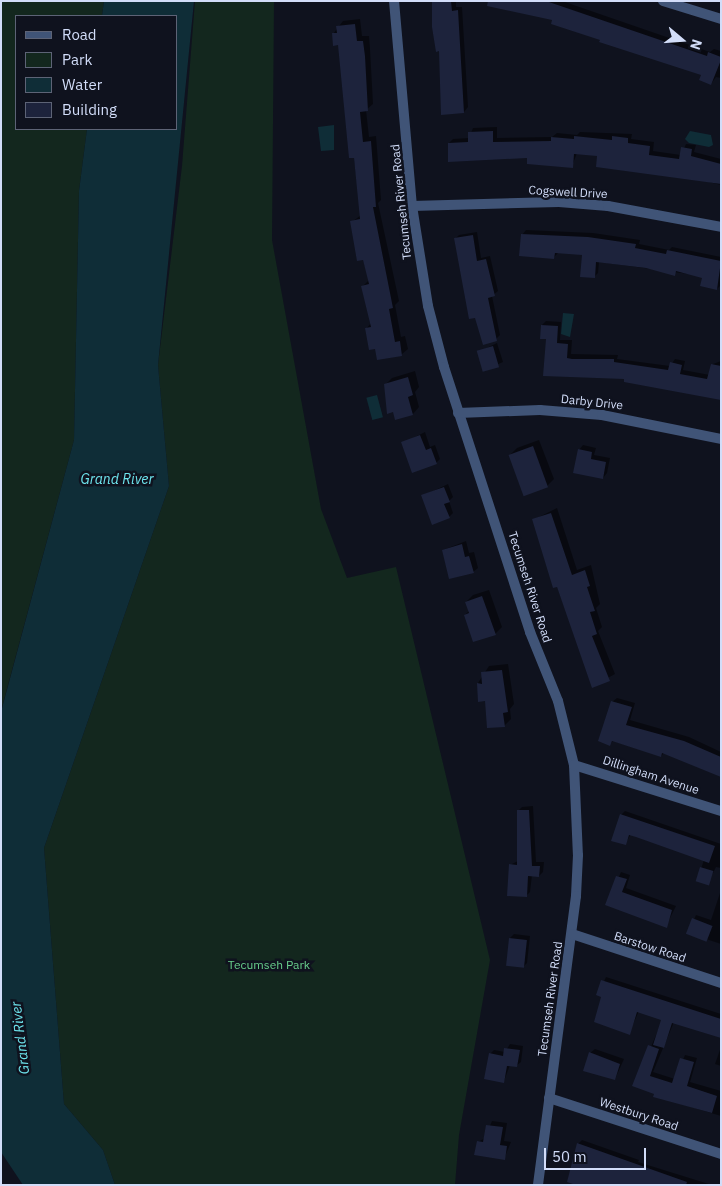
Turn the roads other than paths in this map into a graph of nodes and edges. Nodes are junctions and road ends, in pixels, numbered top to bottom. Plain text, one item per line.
1 (394, 1) edge
2 (663, 1) edge
3 (721, 20) edge
4 (412, 206) junction
5 (721, 227) edge
6 (458, 413) junction
7 (721, 439) edge
8 (574, 766) junction
9 (721, 811) edge
10 (572, 934) junction
11 (721, 983) edge
12 (549, 1098) junction
13 (721, 1154) edge
14 (538, 1185) edge

1 - 4 street, Tecumseh River Road
2 - 3 street
4 - 5 street, Cogswell Drive
4 - 6 street, Tecumseh River Road
6 - 7 street, Darby Drive
6 - 8 street, Tecumseh River Road
8 - 9 street, Dillingham Avenue
8 - 10 street, Tecumseh River Road
10 - 11 street, Barstow Road
10 - 12 street, Tecumseh River Road
12 - 13 street, Westbury Road
12 - 14 street, Tecumseh River Road

